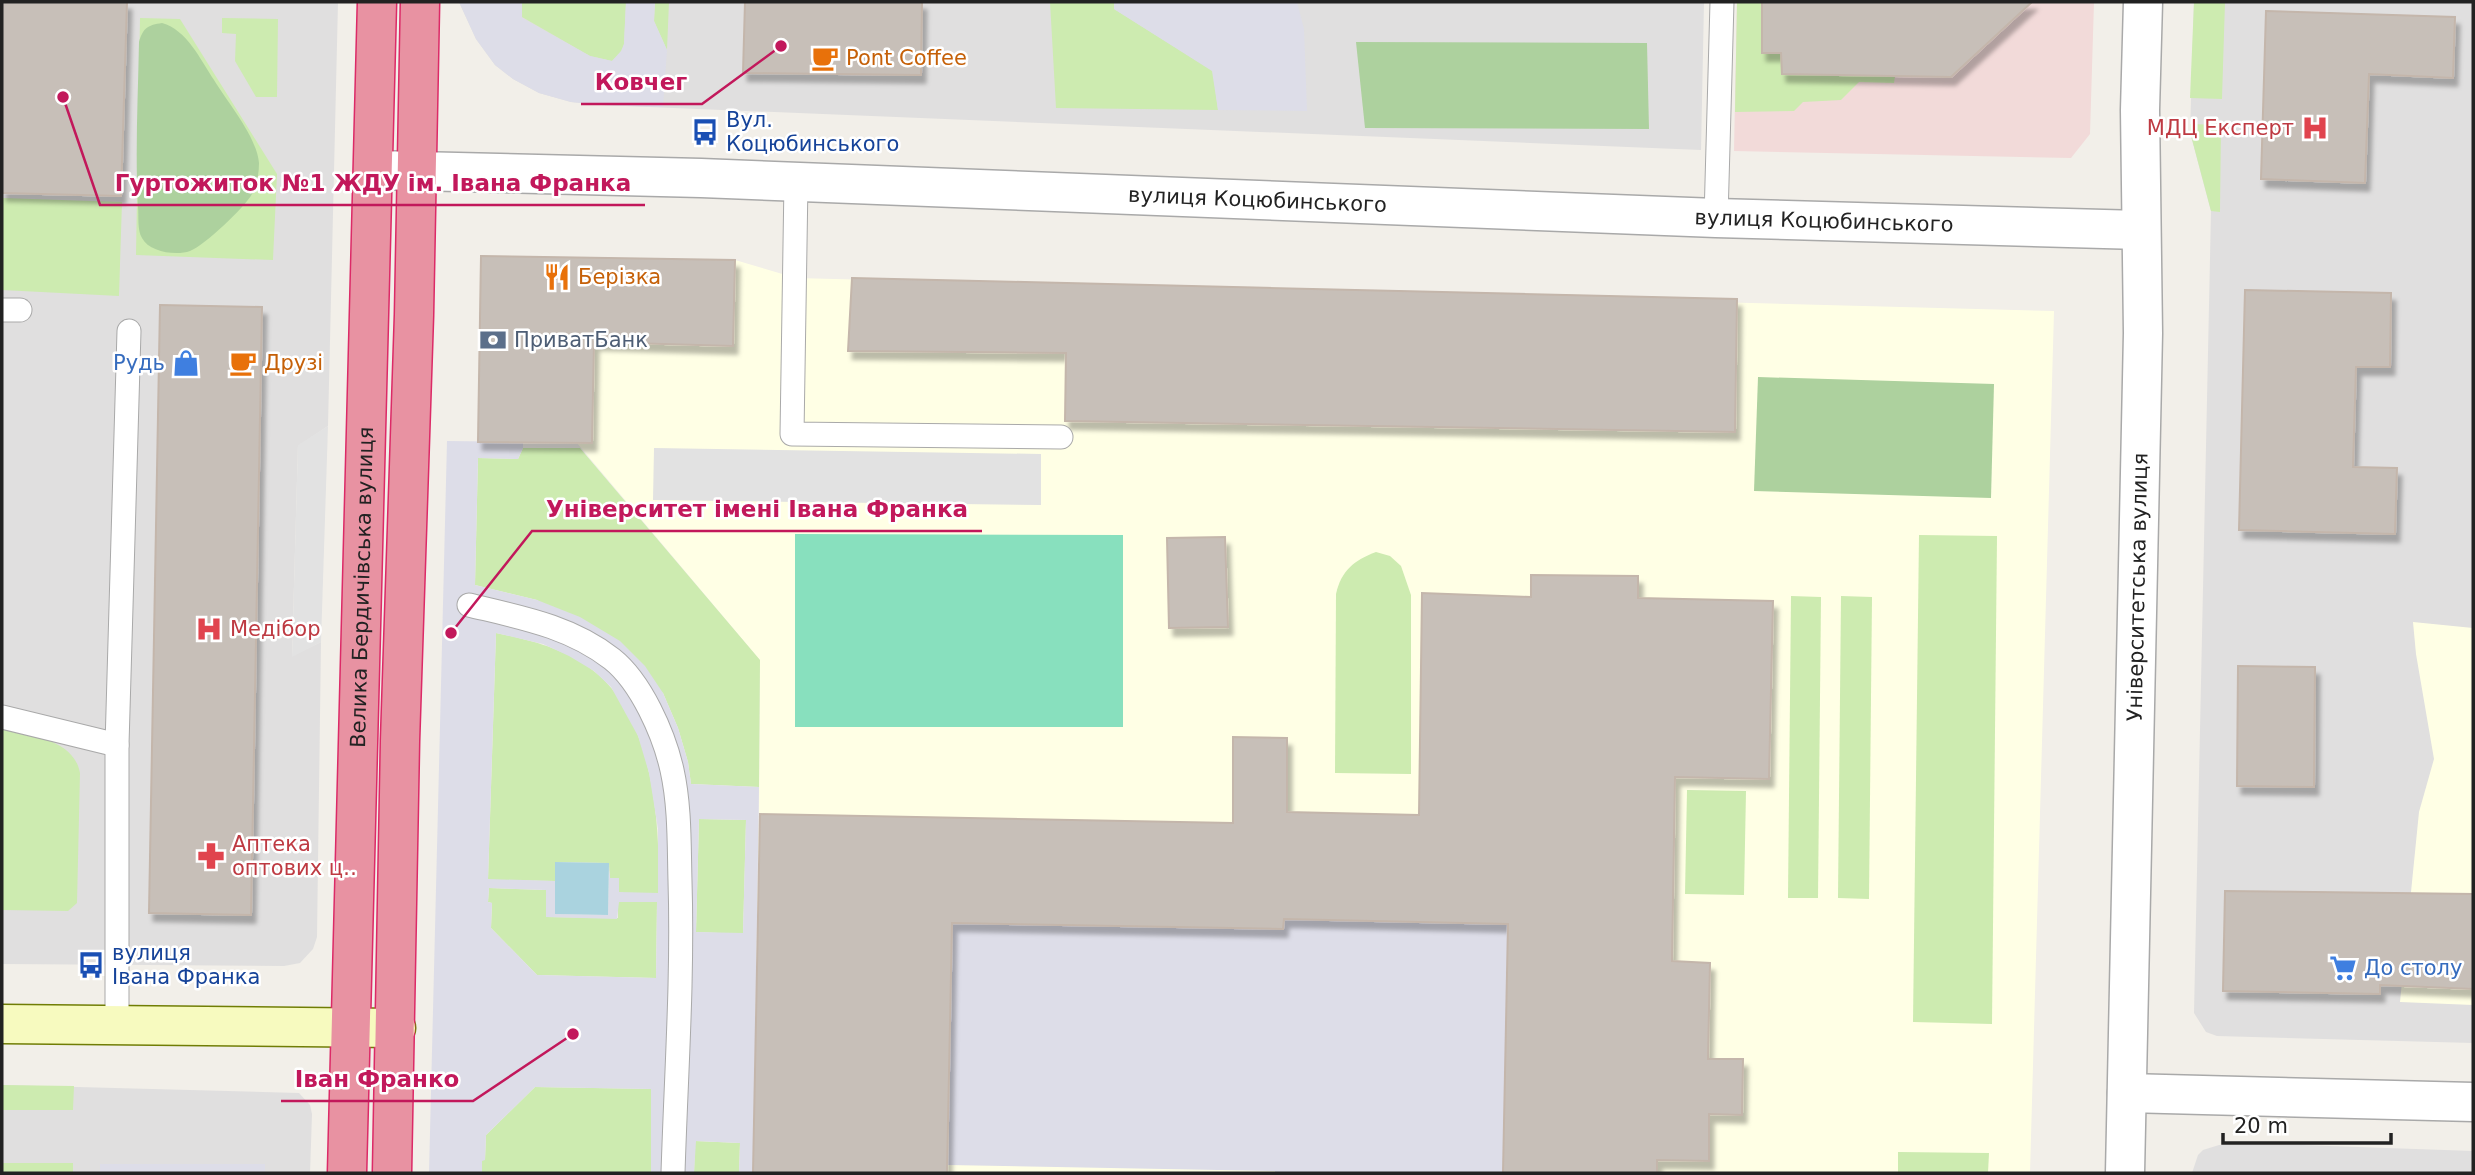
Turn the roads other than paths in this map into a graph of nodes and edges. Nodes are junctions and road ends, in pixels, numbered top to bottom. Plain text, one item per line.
1 (377, 2) edge
2 (420, 2) edge
3 (1722, 2) edge
4 (2143, 2) edge
5 (374, 170) junction
6 (416, 172) junction
7 (796, 182) junction
8 (1716, 218) junction
9 (2140, 230) junction
10 (129, 331) dead end
11 (1061, 438) dead end
12 (469, 605) dead end
13 (2, 717) edge
14 (117, 745) junction
15 (2, 1024) edge
16 (117, 1026) junction
17 (350, 1027) junction
18 (396, 1028) junction
19 (2127, 1093) junction
20 (2473, 1102) edge
21 (347, 1173) edge
22 (392, 1173) edge
23 (673, 1173) edge
24 (2125, 1173) edge

1 - 5 highway, Велика Бердичівська вулиця
2 - 6 highway, Велика Бердичівська вулиця
3 - 8 lane
4 - 9 street, Університетська вулиця
5 - 6 street, вулиця Коцюбинського
5 - 17 highway, Велика Бердичівська вулиця
6 - 7 street, вулиця Коцюбинського
6 - 18 highway, Велика Бердичівська вулиця
7 - 8 street, вулиця Коцюбинського
7 - 11 lane
8 - 9 street, вулиця Коцюбинського
9 - 19 street, Університетська вулиця
10 - 14 lane
12 - 23 lane
13 - 14 lane
14 - 16 lane
15 - 16 street
16 - 17 street
17 - 18 street
17 - 21 highway, Велика Бердичівська вулиця
18 - 22 highway, Велика Бердичівська вулиця
19 - 20 street
19 - 24 street, Університетська вулиця

